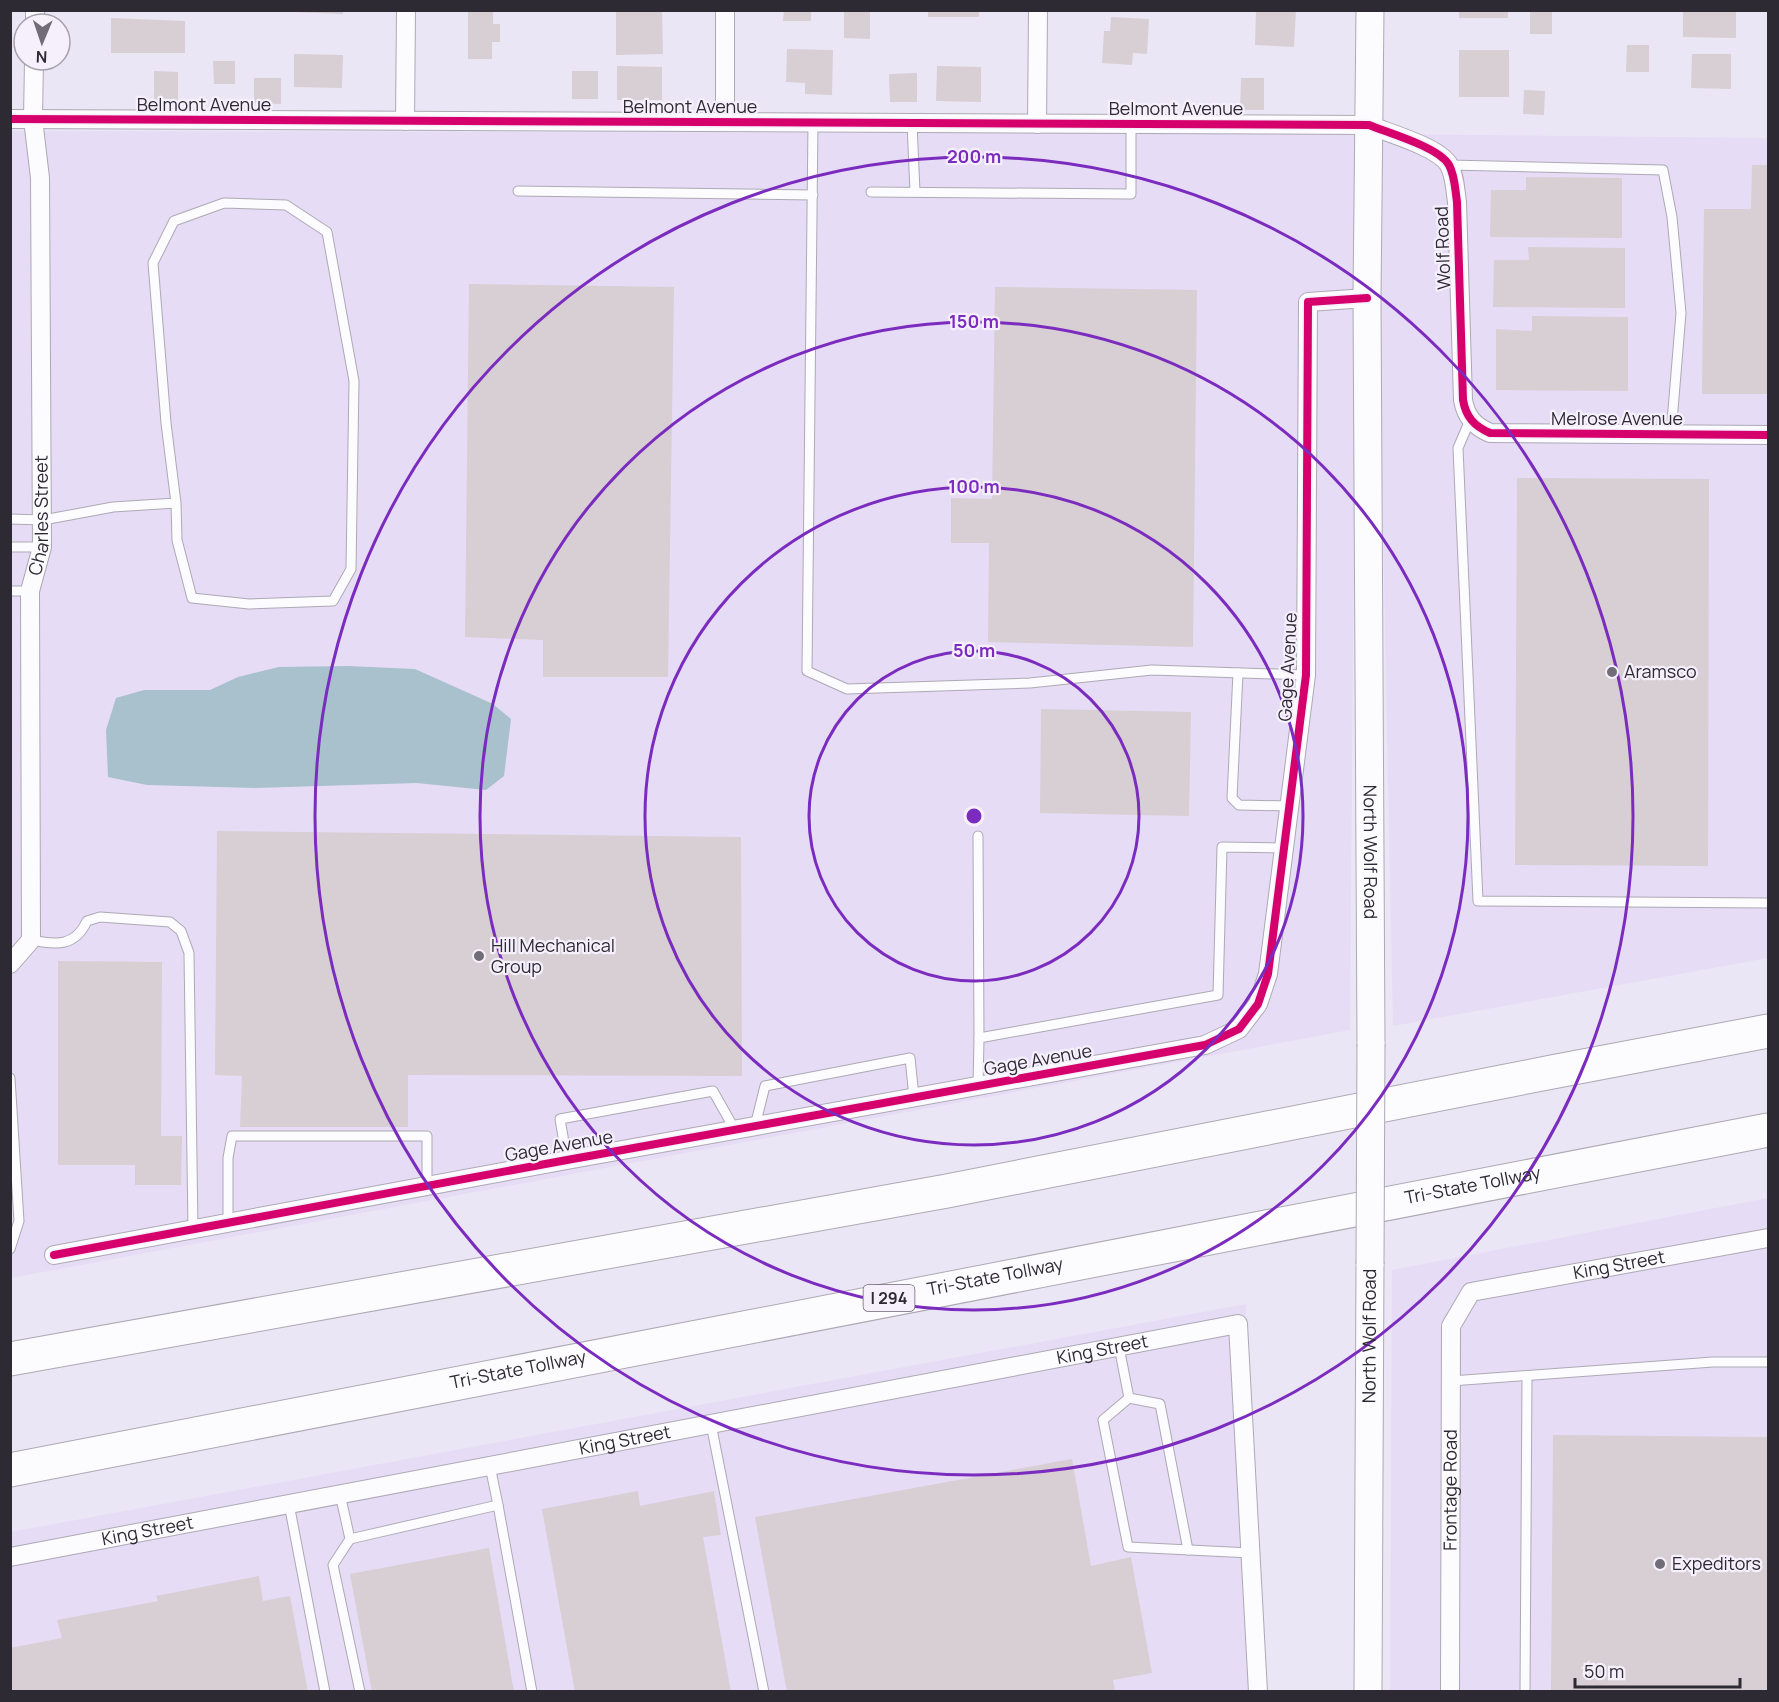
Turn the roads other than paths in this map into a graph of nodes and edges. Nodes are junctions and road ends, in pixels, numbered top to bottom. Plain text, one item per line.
1 (406, 10) edge
2 (725, 10) edge
3 (1038, 10) edge
4 (1370, 10) edge
5 (34, 72) edge
6 (10, 119) edge
7 (33, 119) junction
8 (405, 121) junction
9 (725, 122) junction
10 (813, 123) junction
11 (912, 123) junction
12 (1037, 124) junction
13 (1131, 124) junction
14 (1369, 125) junction
15 (1449, 165) junction
16 (518, 191) dead end
17 (871, 192) dead end
18 (915, 192) junction
19 (813, 195) junction
20 (1367, 298) junction
21 (1470, 420) junction
22 (1671, 434) junction
23 (1768, 435) edge
24 (176, 503) junction
25 (10, 519) edge
26 (43, 520) junction
27 (10, 547) edge
28 (42, 547) junction
29 (10, 591) edge
30 (30, 591) junction
31 (1238, 673) junction
32 (1306, 675) junction
33 (1290, 806) junction
34 (978, 836) dead end
35 (1285, 848) junction
36 (1768, 903) edge
37 (31, 940) junction
38 (10, 964) edge
39 (1768, 1031) edge
40 (979, 1038) junction
41 (10, 1078) edge
42 (978, 1086) junction
43 (914, 1097) junction
44 (755, 1126) junction
45 (735, 1130) junction
46 (1768, 1130) edge
47 (567, 1160) junction
48 (427, 1186) junction
49 (228, 1223) junction
50 (193, 1229) junction
51 (1768, 1238) edge
52 (10, 1248) edge
53 (54, 1255) dead end
54 (1471, 1292) joint
55 (1119, 1347) junction
56 (10, 1359) edge
57 (1768, 1362) edge
58 (1527, 1376) junction
59 (1451, 1381) junction
60 (1129, 1398) junction
61 (711, 1424) junction
62 (490, 1466) junction
63 (10, 1470) edge
64 (340, 1494) junction
65 (289, 1504) junction
66 (498, 1505) junction
67 (350, 1539) junction
68 (1188, 1550) junction
69 (1251, 1552) junction
70 (10, 1557) edge
71 (325, 1692) edge
72 (360, 1692) edge
73 (532, 1692) edge
74 (764, 1692) edge
75 (1258, 1692) edge
76 (1368, 1692) edge
77 (1450, 1692) edge
78 (1525, 1692) edge

1 - 8 street
2 - 9 street
3 - 12 street
4 - 14 main road, North Wolf Road
5 - 7 street, Charles Street
6 - 7 street, Belmont Avenue
7 - 8 street, Belmont Avenue
7 - 26 street, Charles Street
8 - 9 street, Belmont Avenue
9 - 10 street, Belmont Avenue
10 - 11 street, Belmont Avenue
10 - 19 lane
11 - 12 street, Belmont Avenue
11 - 18 lane
12 - 13 street, Belmont Avenue
13 - 14 street, Belmont Avenue
13 - 18 lane
14 - 15 street
14 - 20 main road, North Wolf Road
15 - 21 street, Wolf Road
15 - 22 lane
16 - 19 lane
17 - 18 lane
19 - 31 lane
20 - 32 street, Gage Avenue
20 - 76 main road, North Wolf Road, bridge
21 - 22 street, Melrose Avenue
21 - 36 lane
22 - 23 street, Melrose Avenue
24 - 24 lane
24 - 26 lane
25 - 26 lane
26 - 28 street, Charles Street
27 - 28 lane
28 - 30 street, Charles Street
29 - 30 lane
30 - 37 street, Charles Street
31 - 32 lane
31 - 33 lane
32 - 33 street, Gage Avenue
33 - 35 street, Gage Avenue
34 - 40 lane
35 - 40 lane
35 - 42 street, Gage Avenue
37 - 38 street
37 - 50 lane
39 - 56 highway
40 - 42 lane
41 - 52 lane
42 - 43 street, Gage Avenue
43 - 44 street, Gage Avenue
43 - 44 lane
44 - 45 street, Gage Avenue
45 - 47 street, Gage Avenue
45 - 47 lane
46 - 63 highway, Tri-State Tollway / I 294
47 - 48 street, Gage Avenue
48 - 49 street, Gage Avenue
48 - 49 lane
49 - 50 street, Gage Avenue
50 - 53 street, Gage Avenue
51 - 54 street, King Street
54 - 59 street, Frontage Road
55 - 60 lane
55 - 61 street, King Street
55 - 69 street, King Street
57 - 58 lane
58 - 59 lane
58 - 78 lane
59 - 77 street, Frontage Road
60 - 68 lane
60 - 68 lane
61 - 62 street, King Street
61 - 74 lane
62 - 64 street, King Street
62 - 66 lane
64 - 65 street, King Street
64 - 67 lane
65 - 70 street, King Street
65 - 71 lane
66 - 67 lane
66 - 73 lane
67 - 72 lane
68 - 69 lane
69 - 75 street

